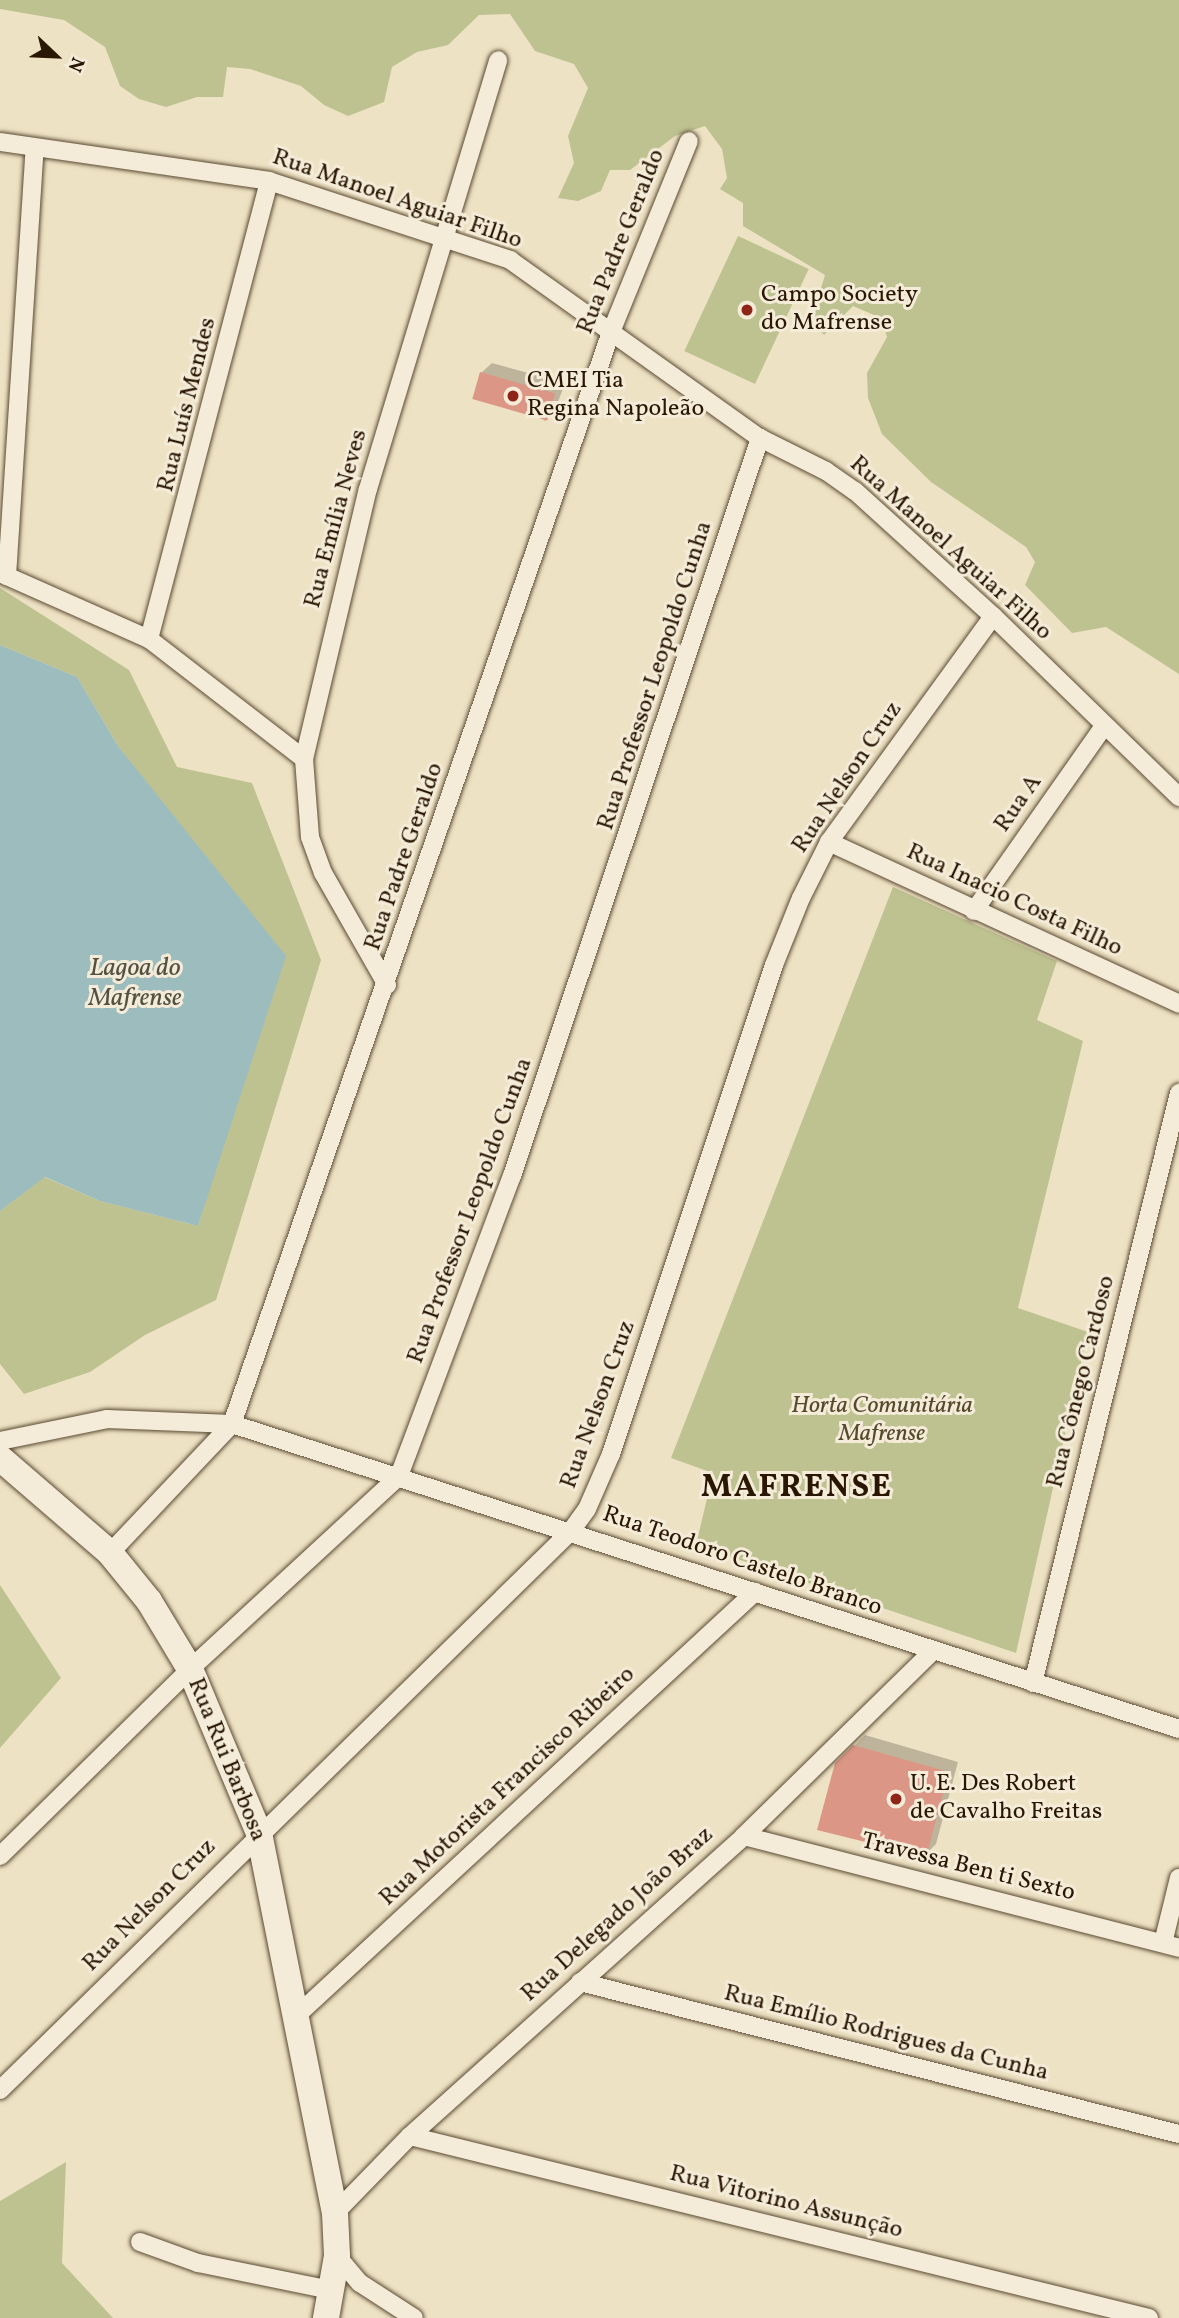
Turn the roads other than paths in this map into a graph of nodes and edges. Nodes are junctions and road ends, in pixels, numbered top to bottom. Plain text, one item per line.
1 (498, 60) dead end
2 (688, 141) dead end
3 (0, 142) edge
4 (35, 148) junction
5 (269, 181) junction
6 (442, 237) junction
7 (611, 332) junction
8 (760, 438) junction
9 (4, 574) edge
10 (993, 616) junction
11 (149, 639) junction
12 (1104, 726) junction
13 (304, 758) junction
14 (1179, 797) edge
15 (828, 842) junction
16 (974, 911) junction
17 (387, 985) junction
18 (1179, 1004) edge
19 (1179, 1093) edge
20 (232, 1424) junction
21 (0, 1441) edge
22 (0, 1458) edge
23 (399, 1476) junction
24 (571, 1531) junction
25 (110, 1553) junction
26 (755, 1592) junction
27 (932, 1652) junction
28 (190, 1669) junction
29 (1033, 1683) junction
30 (1179, 1729) edge
31 (258, 1833) junction
32 (744, 1836) junction
33 (0, 1856) edge
34 (1179, 1878) edge
35 (1171, 1945) edge
36 (580, 1982) junction
37 (294, 2018) junction
38 (0, 2090) edge
39 (1179, 2134) edge
40 (410, 2136) junction
41 (335, 2213) junction
42 (139, 2242) dead end
43 (337, 2256) junction
44 (331, 2290) junction
45 (326, 2318) edge
46 (414, 2318) edge
47 (1149, 2318) edge

1 - 6 street, Rua Emília Neves
2 - 7 street, Rua Padre Geraldo
3 - 4 street, Rua Manoel Aguiar Filho
4 - 5 street, Rua Manoel Aguiar Filho
4 - 9 street
5 - 6 street, Rua Manoel Aguiar Filho
5 - 11 street, Rua Luís Mendes
6 - 7 street, Rua Manoel Aguiar Filho
6 - 13 street, Rua Emília Neves
7 - 8 street, Rua Manoel Aguiar Filho
7 - 17 street, Rua Padre Geraldo
8 - 10 street, Rua Manoel Aguiar Filho
8 - 23 street, Rua Professor Leopoldo Cunha
9 - 11 street
10 - 12 street, Rua Manoel Aguiar Filho
10 - 15 street, Rua Nelson Cruz
11 - 13 street
12 - 14 street, Rua Manoel Aguiar Filho
12 - 16 street, Rua A
13 - 17 street, Rua Emília Neves
15 - 16 street, Rua Inacio Costa Filho
15 - 24 street, Rua Nelson Cruz
16 - 18 street, Rua Inacio Costa Filho
17 - 20 street, Rua Padre Geraldo
19 - 29 street, Rua Cônego Cardoso
20 - 21 street, Rua Teodoro Castelo Branco
20 - 23 street, Rua Teodoro Castelo Branco
20 - 25 street, Rua Padre Geraldo
22 - 25 street, Rua Rui Barbosa
23 - 24 street, Rua Teodoro Castelo Branco
23 - 28 street, Rua Professor Leopoldo Cunha
24 - 26 street, Rua Teodoro Castelo Branco
24 - 31 street, Rua Nelson Cruz
25 - 28 street, Rua Rui Barbosa
26 - 27 street, Rua Teodoro Castelo Branco
26 - 37 street, Rua Motorista Francisco Ribeiro
27 - 29 street, Rua Teodoro Castelo Branco
27 - 32 street, Rua Delegado João Braz
28 - 31 street, Rua Rui Barbosa
28 - 33 street, Rua Professor Leopoldo Cunha
29 - 30 street, Rua Teodoro Castelo Branco
31 - 37 street, Rua Rui Barbosa
31 - 38 street, Rua Nelson Cruz
32 - 35 street, Travessa Ben ti Sexto
32 - 36 street, Rua Delegado João Braz
34 - 35 street
36 - 39 street, Rua Emílio Rodrigues da Cunha
36 - 40 street, Rua Delegado João Braz
37 - 41 street, Rua Rui Barbosa
40 - 41 street, Rua Delegado João Braz
40 - 47 street, Rua Vitorino Assunção
41 - 43 street, Rua Rui Barbosa
42 - 44 street
43 - 44 street, Rua Rui Barbosa
43 - 46 street
44 - 45 street, Rua Rui Barbosa

